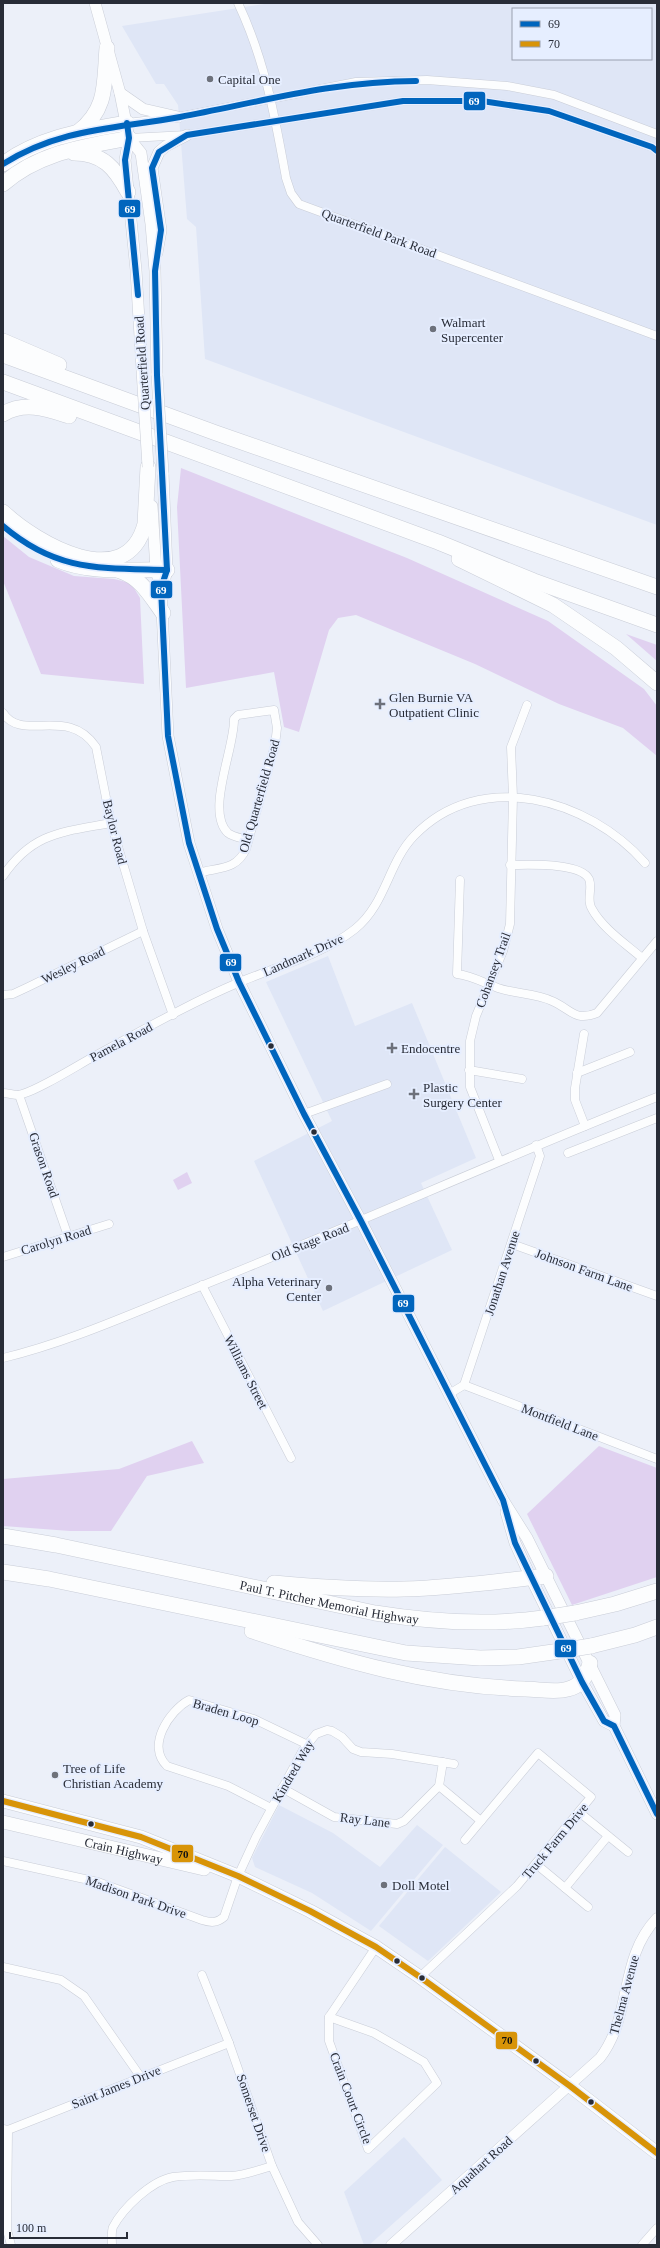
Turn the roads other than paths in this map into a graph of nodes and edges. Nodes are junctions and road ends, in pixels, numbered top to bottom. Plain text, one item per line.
1 (95, 3) edge
2 (238, 3) edge
3 (107, 48) junction
4 (120, 93) junction
5 (272, 98) junction
6 (178, 117) junction
7 (275, 120) junction
8 (128, 131) junction
9 (77, 132) junction
10 (657, 134) edge
11 (188, 135) junction
12 (657, 151) edge
13 (55, 153) junction
14 (3, 164) edge
15 (3, 184) edge
16 (128, 192) junction
17 (155, 271) junction
18 (657, 336) edge
19 (3, 341) edge
20 (3, 355) edge
21 (3, 382) edge
22 (3, 414) edge
23 (216, 433) junction
24 (208, 456) junction
25 (148, 467) junction
26 (402, 498) junction
27 (3, 512) edge
28 (3, 526) edge
29 (438, 542) junction
30 (114, 565) junction
31 (161, 565) junction
32 (657, 576) edge
33 (657, 587) edge
34 (163, 613) junction
35 (657, 626) edge
36 (657, 683) edge
37 (527, 705) dead end
38 (3, 716) edge
39 (513, 797) junction
40 (111, 823) junction
41 (248, 840) junction
42 (645, 863) dead end
43 (510, 864) junction
44 (198, 873) junction
45 (3, 876) edge
46 (460, 880) dead end
47 (143, 931) junction
48 (657, 941) edge
49 (642, 958) junction
50 (239, 982) junction
51 (490, 984) junction
52 (3, 995) edge
53 (173, 1015) junction
54 (584, 1034) dead end
55 (630, 1052) dead end
56 (469, 1070) junction
57 (577, 1073) junction
58 (522, 1080) dead end
59 (387, 1084) dead end
60 (3, 1093) edge
61 (19, 1095) junction
62 (657, 1097) edge
63 (304, 1114) junction
64 (657, 1118) edge
65 (585, 1126) junction
66 (536, 1145) junction
67 (568, 1153) dead end
68 (499, 1160) junction
69 (362, 1221) junction
70 (109, 1224) dead end
71 (68, 1236) junction
72 (512, 1244) junction
73 (3, 1257) edge
74 (202, 1285) junction
75 (657, 1296) edge
76 (3, 1358) edge
77 (464, 1385) junction
78 (449, 1394) junction
79 (290, 1458) dead end
80 (657, 1459) edge
81 (503, 1500) junction
82 (3, 1536) edge
83 (127, 1559) junction
84 (3, 1572) edge
85 (546, 1576) junction
86 (530, 1578) junction
87 (657, 1591) edge
88 (174, 1606) junction
89 (657, 1627) edge
90 (590, 1664) junction
91 (582, 1682) junction
92 (614, 1726) junction
93 (306, 1744) junction
94 (443, 1762) junction
95 (454, 1764) dead end
96 (439, 1786) junction
97 (282, 1788) junction
98 (3, 1801) edge
99 (271, 1808) junction
100 (579, 1812) junction
101 (657, 1814) edge
102 (481, 1821) junction
103 (3, 1822) edge
104 (608, 1836) junction
105 (465, 1840) dead end
106 (628, 1852) dead end
107 (3, 1861) edge
108 (536, 1864) junction
109 (238, 1876) junction
110 (565, 1888) junction
111 (588, 1907) dead end
112 (657, 1918) edge
113 (376, 1947) junction
114 (3, 1967) edge
115 (202, 1975) dead end
116 (420, 1977) junction
117 (329, 2018) junction
118 (229, 2043) junction
119 (140, 2076) junction
120 (570, 2086) junction
121 (5, 2129) edge
122 (657, 2153) edge
123 (272, 2166) junction
124 (657, 2228) edge
125 (11, 2245) edge
126 (112, 2245) edge
127 (318, 2245) edge
128 (391, 2245) edge
129 (642, 2245) edge

1 - 3 main road, Quarterfield Road
2 - 5 street, Quarterfield Park Road
3 - 4 main road, Quarterfield Road
3 - 9 highway
4 - 6 main road
4 - 8 main road, Quarterfield Road
5 - 6 street
5 - 7 street, Quarterfield Park Road
5 - 10 street
6 - 8 street
7 - 11 street
7 - 12 street
7 - 18 street, Quarterfield Park Road
8 - 9 highway
8 - 11 street
8 - 13 highway
8 - 16 main road, Quarterfield Road
8 - 17 main road, Quarterfield Road
9 - 14 highway
11 - 17 main road
13 - 15 highway
13 - 16 highway
16 - 25 main road, Quarterfield Road, bridge
17 - 31 main road, Quarterfield Road, bridge
19 - 23 highway
20 - 23 highway
21 - 24 highway
22 - 24 highway
23 - 26 highway
24 - 29 highway
25 - 30 highway
25 - 31 main road, Quarterfield Road
26 - 32 highway
26 - 33 highway
27 - 30 highway
28 - 30 highway
29 - 35 highway
29 - 36 highway
30 - 31 highway
30 - 34 highway
31 - 34 main road, Quarterfield Road
34 - 44 main road, Quarterfield Road
37 - 39 street, Cohansey Trail
38 - 40 street, Baylor Road
39 - 42 street, Landmark Drive
39 - 43 street, Cohansey Trail
39 - 50 street, Landmark Drive
40 - 45 street
40 - 47 street, Baylor Road
41 - 41 street, Old Quarterfield Road
41 - 44 street, Old Quarterfield Road
43 - 49 street
43 - 51 street, Cohansey Trail
44 - 50 main road, Quarterfield Road
46 - 51 street
47 - 52 street, Wesley Road
47 - 53 street, Baylor Road
48 - 49 street
49 - 51 street
50 - 53 street, Pamela Road
50 - 63 main road, Quarterfield Road
51 - 56 street, Cohansey Trail
53 - 61 street, Pamela Road
54 - 57 street
55 - 57 street
56 - 58 street
56 - 68 street, Cohansey Trail
57 - 65 street
59 - 63 street
60 - 61 street
61 - 71 street, Grason Road
62 - 65 street, Old Stage Road
63 - 69 main road, Quarterfield Road
64 - 67 street
65 - 66 street, Old Stage Road
66 - 68 street, Old Stage Road
66 - 72 street, Jonathan Avenue
68 - 69 street, Old Stage Road
69 - 74 street, Old Stage Road
69 - 78 main road, Quarterfield Road
70 - 71 street, Carolyn Road
71 - 73 street, Carolyn Road
72 - 75 street, Johnson Farm Lane
72 - 77 street, Jonathan Avenue
74 - 76 street, Old Stage Road
74 - 79 street, Williams Street
77 - 78 street
77 - 80 street, Montfield Lane
78 - 81 main road, Quarterfield Road
81 - 85 main road, Quarterfield Road
81 - 86 main road, Quarterfield Road
82 - 83 highway, Paul T. Pitcher Memorial Highway
83 - 86 highway
83 - 87 highway, Paul T. Pitcher Memorial Highway, bridge
84 - 88 highway
85 - 86 highway
85 - 90 main road, Quarterfield Road
86 - 91 main road, Quarterfield Road
88 - 89 highway, bridge
88 - 91 highway
90 - 91 highway
90 - 92 main road, Quarterfield Road
91 - 92 main road, Quarterfield Road
92 - 101 main road, Quarterfield Road
93 - 94 street, Kindred Way
93 - 97 street, Kindred Way
93 - 99 street, Braden Loop
94 - 95 street, Kindred Way
94 - 96 street
96 - 97 street, Ray Lane
96 - 102 street
97 - 99 street, Kindred Way
98 - 109 main road, Crain Highway
99 - 109 street, Kindred Way
100 - 102 street, Truck Farm Drive
100 - 104 street
100 - 108 street, Truck Farm Drive
102 - 105 street, Truck Farm Drive
103 - 109 main road, Crain Highway
104 - 106 street
104 - 110 street
107 - 109 street, Madison Park Drive
108 - 110 street
108 - 116 street, Truck Farm Drive
109 - 113 main road
110 - 111 street
112 - 120 street, Thelma Avenue
113 - 116 main road
113 - 117 street
114 - 119 street
115 - 118 street, Somerset Drive
116 - 120 main road
117 - 117 street, Crain Court Circle
118 - 119 street, Saint James Drive
118 - 123 street, Somerset Drive
119 - 121 street, Saint James Drive
120 - 122 main road
120 - 128 street, Aquahart Road
121 - 125 street
123 - 126 street
123 - 127 street, Somerset Drive
124 - 129 street

